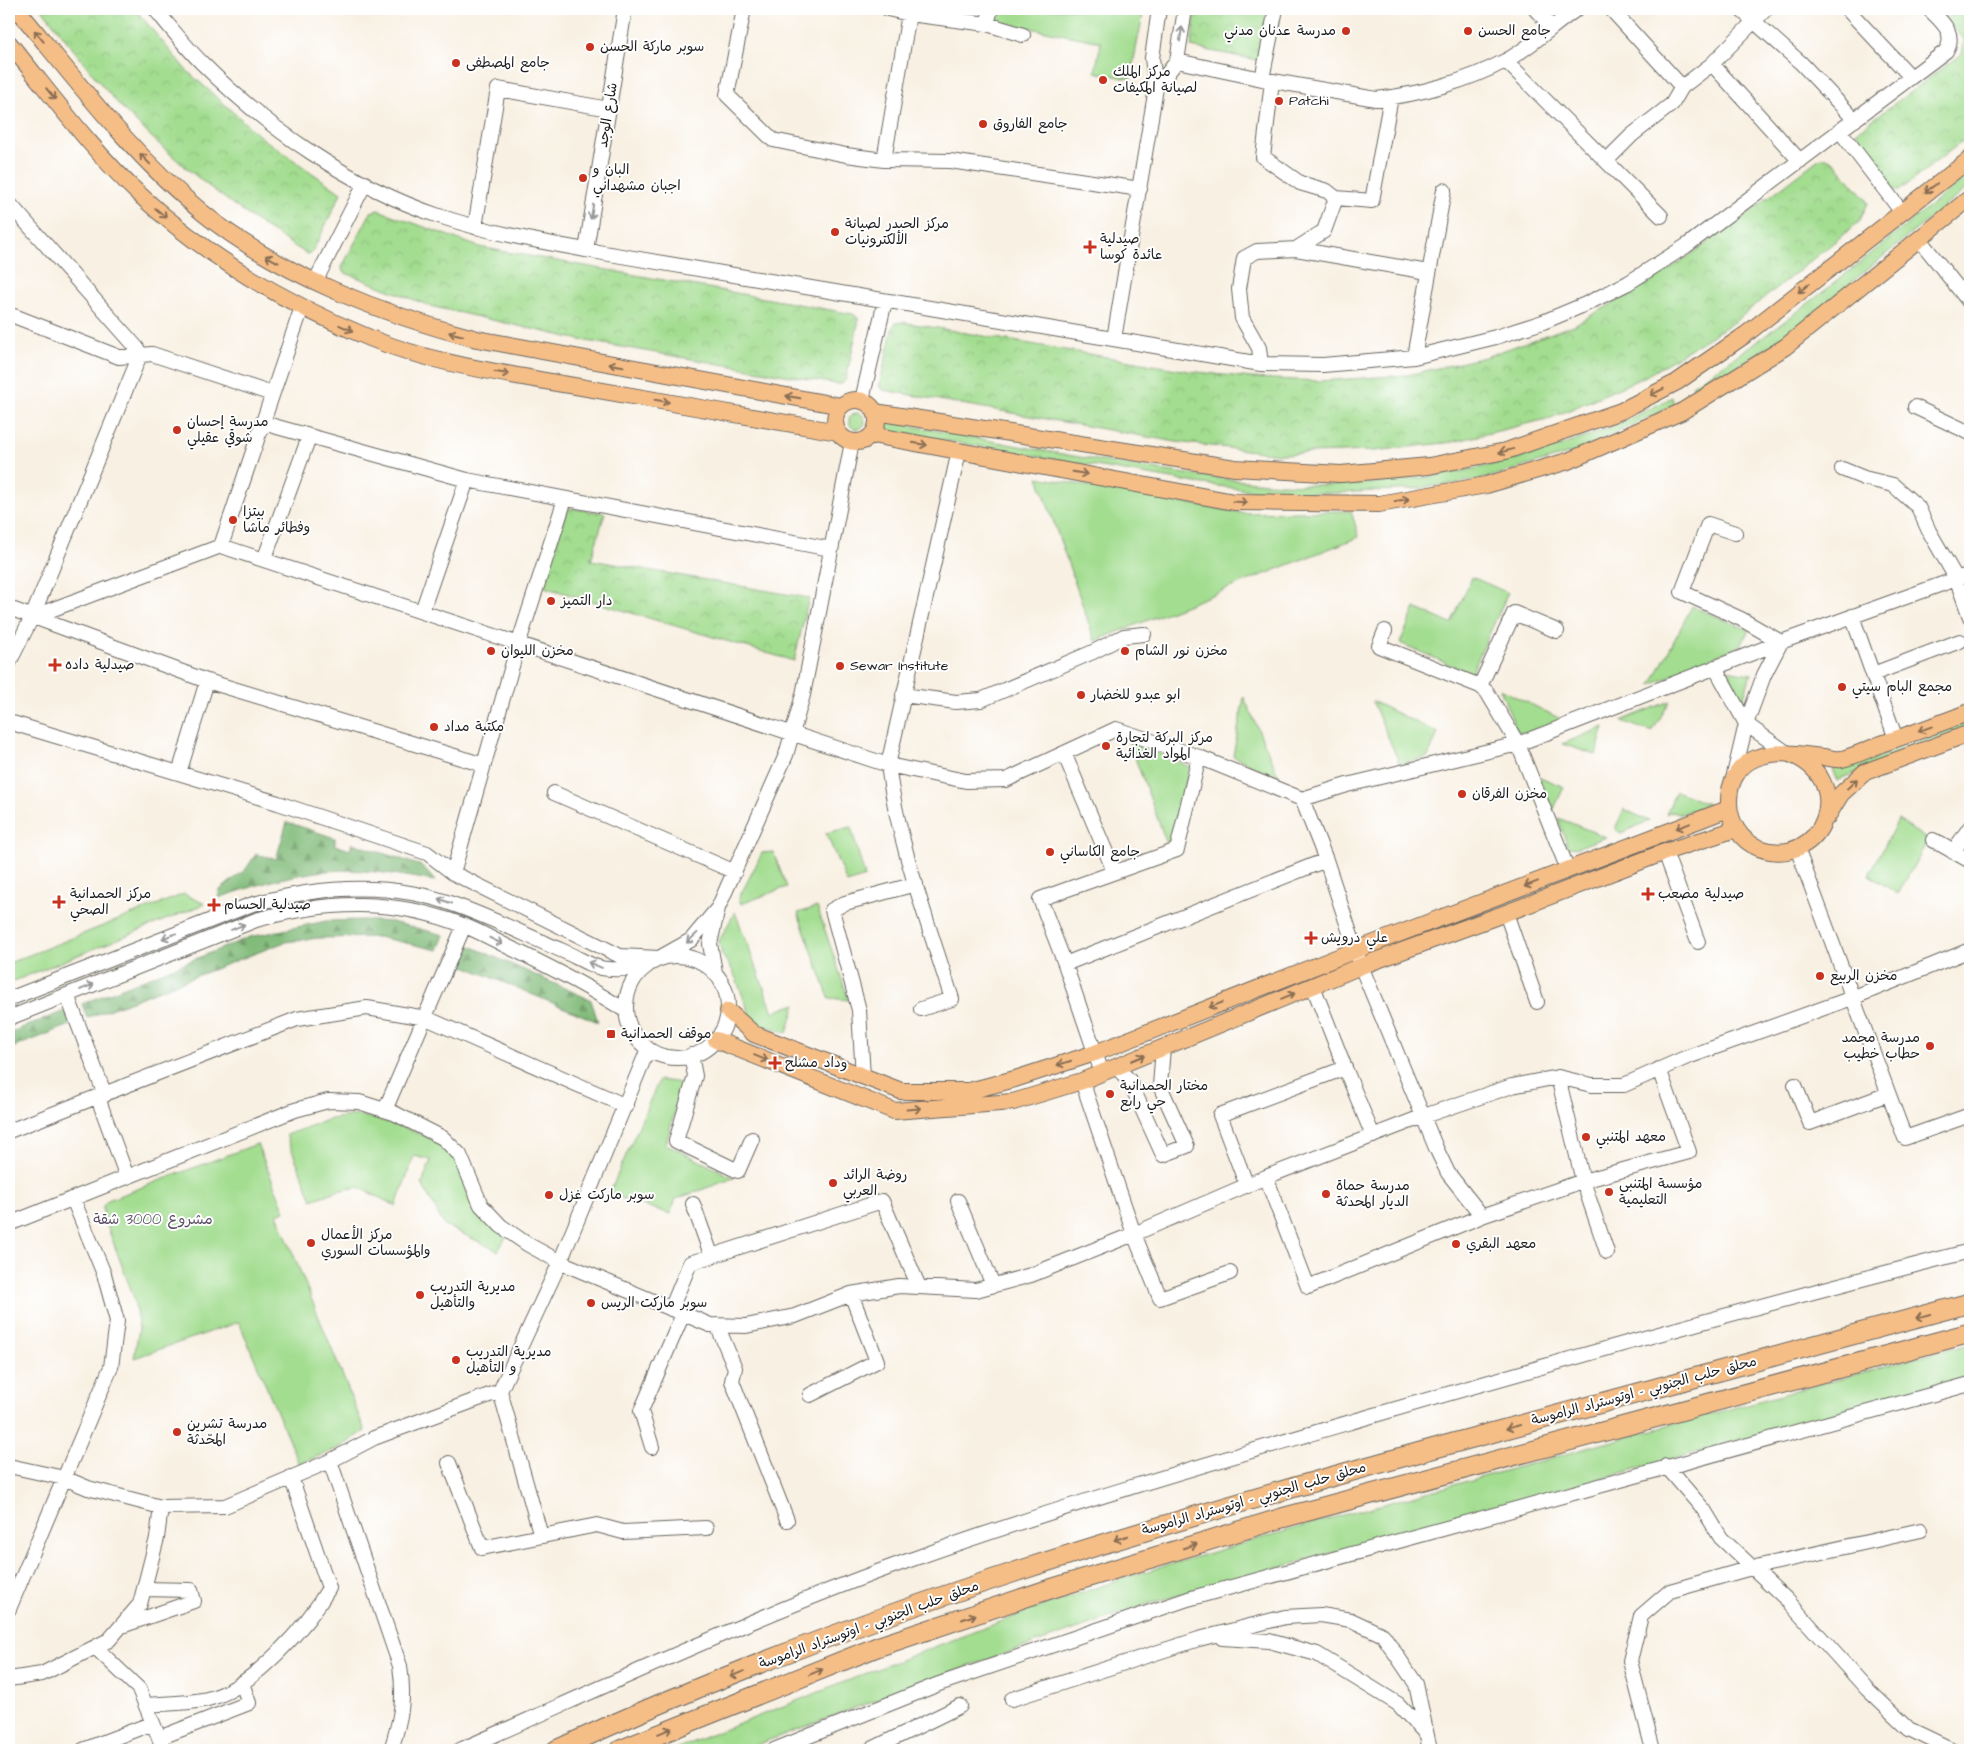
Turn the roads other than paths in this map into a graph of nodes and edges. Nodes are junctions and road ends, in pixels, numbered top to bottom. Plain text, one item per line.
1 (17, 9) edge
2 (155, 9) edge
3 (625, 9) edge
4 (744, 9) edge
5 (888, 9) edge
6 (992, 9) edge
7 (1159, 9) edge
8 (1185, 9) edge
9 (1276, 9) edge
10 (1535, 9) edge
11 (1577, 9) edge
12 (1611, 9) edge
13 (1740, 9) edge
14 (1766, 9) edge
15 (1846, 9) edge
16 (1929, 9) edge
17 (909, 14) junction
18 (1754, 20) junction
19 (987, 24) junction
20 (1551, 26) junction
21 (1023, 34) dead end
22 (9, 43) edge
23 (1177, 60) junction
24 (1506, 61) junction
25 (1712, 64) junction
26 (1911, 77) junction
27 (1267, 80) junction
28 (1682, 87) junction
29 (1156, 88) junction
30 (1391, 97) junction
31 (609, 109) junction
32 (1855, 120) junction
33 (1840, 132) junction
34 (1970, 159) edge
35 (884, 160) junction
36 (1606, 161) junction
37 (1800, 161) junction
38 (365, 183) junction
39 (1140, 189) junction
40 (1444, 190) dead end
41 (1336, 198) junction
42 (1970, 198) edge
43 (9, 203) edge
44 (1901, 211) junction
45 (1661, 216) dead end
46 (475, 227) junction
47 (1919, 239) junction
48 (1296, 249) junction
49 (586, 250) junction
50 (1428, 272) junction
51 (315, 282) junction
52 (885, 301) junction
53 (1970, 303) edge
54 (302, 307) junction
55 (9, 316) edge
56 (1114, 339) junction
57 (140, 355) junction
58 (1414, 357) junction
59 (1261, 364) junction
60 (1676, 382) junction
61 (272, 394) junction
62 (862, 400) junction
63 (1691, 405) junction
64 (841, 406) junction
65 (1915, 406) dead end
66 (875, 412) junction
67 (263, 423) junction
68 (838, 432) junction
69 (1970, 433) edge
70 (872, 435) junction
71 (309, 437) junction
72 (852, 442) junction
73 (959, 451) junction
74 (1842, 469) dead end
75 (467, 480) junction
76 (565, 499) junction
77 (1734, 533) dead end
78 (221, 546) junction
79 (831, 549) junction
80 (264, 560) junction
81 (1970, 574) edge
82 (1956, 578) junction
83 (1970, 582) edge
84 (1970, 593) edge
85 (9, 608) edge
86 (422, 611) junction
87 (1852, 616) junction
88 (32, 617) junction
89 (1970, 617) edge
90 (1385, 631) dead end
91 (1557, 631) dead end
92 (1144, 634) dead end
93 (1960, 641) dead end
94 (1781, 642) junction
95 (518, 645) junction
96 (9, 663) edge
97 (1715, 667) junction
98 (1873, 674) junction
99 (208, 681) junction
100 (1480, 686) junction
101 (903, 695) junction
102 (1970, 712) edge
103 (9, 722) edge
104 (1746, 724) junction
105 (793, 732) junction
106 (1970, 734) edge
107 (1896, 739) junction
108 (1518, 744) junction
109 (1064, 753) junction
110 (1787, 753) junction
111 (1199, 757) junction
112 (484, 765) junction
113 (888, 765) junction
114 (179, 772) junction
115 (1731, 784) junction
116 (554, 793) dead end
117 (1302, 800) junction
118 (1728, 809) junction
119 (1823, 823) junction
120 (1970, 826) edge
121 (1736, 829) junction
122 (1933, 840) dead end
123 (1798, 848) junction
124 (1665, 852) junction
125 (1953, 852) junction
126 (1326, 860) junction
127 (1970, 861) edge
128 (1568, 870) junction
129 (1114, 871) junction
130 (735, 872) junction
131 (453, 873) junction
132 (916, 884) junction
133 (718, 908) junction
134 (1506, 914) junction
135 (202, 924) junction
136 (464, 926) junction
137 (209, 938) junction
138 (1698, 942) dead end
139 (1356, 950) junction
140 (1970, 950) edge
141 (659, 958) junction
142 (102, 963) junction
143 (1065, 964) junction
144 (1361, 966) junction
145 (643, 968) junction
146 (715, 972) junction
147 (109, 978) junction
148 (1313, 986) junction
149 (67, 995) junction
150 (1852, 998) junction
151 (9, 999) edge
152 (1537, 1002) dead end
153 (921, 1009) dead end
154 (728, 1010) junction
155 (626, 1011) junction
156 (9, 1018) edge
157 (426, 1018) junction
158 (716, 1040) junction
159 (1163, 1047) junction
160 (648, 1049) junction
161 (1094, 1053) junction
162 (691, 1056) junction
163 (1345, 1068) junction
164 (1659, 1068) junction
165 (1109, 1070) junction
166 (862, 1077) junction
167 (1558, 1077) junction
168 (1082, 1081) junction
169 (1795, 1085) dead end
170 (1888, 1094) junction
171 (101, 1096) junction
172 (626, 1106) junction
173 (385, 1110) junction
174 (1970, 1115) edge
175 (1424, 1116) junction
176 (9, 1131) edge
177 (1373, 1136) junction
178 (752, 1139) dead end
179 (127, 1177) junction
180 (1266, 1177) junction
181 (1584, 1181) junction
182 (1247, 1186) junction
183 (73, 1199) junction
184 (958, 1201) dead end
185 (693, 1204) dead end
186 (1482, 1216) junction
187 (9, 1224) edge
188 (1134, 1234) junction
189 (1970, 1251) edge
190 (1607, 1252) dead end
191 (712, 1257) junction
192 (560, 1262) junction
193 (1230, 1273) dead end
194 (993, 1285) junction
195 (919, 1287) junction
196 (851, 1294) junction
197 (1970, 1303) edge
198 (677, 1312) junction
199 (717, 1325) junction
200 (1970, 1333) edge
201 (1970, 1384) edge
202 (500, 1391) junction
203 (810, 1395) dead end
204 (652, 1447) dead end
205 (330, 1461) junction
206 (449, 1463) dead end
207 (9, 1466) edge
208 (1666, 1466) junction
209 (291, 1477) junction
210 (64, 1478) junction
211 (161, 1508) junction
212 (787, 1520) dead end
213 (706, 1528) dead end
214 (1922, 1530) dead end
215 (541, 1536) junction
216 (1751, 1568) junction
217 (144, 1589) junction
218 (9, 1610) edge
219 (121, 1626) junction
220 (1199, 1639) junction
221 (95, 1648) junction
222 (9, 1679) edge
223 (242, 1683) junction
224 (1012, 1699) dead end
225 (146, 1705) junction
226 (960, 1706) dead end
227 (153, 1723) junction
228 (1427, 1735) junction
229 (162, 1744) edge
230 (83, 1750) edge
231 (391, 1750) edge
232 (460, 1750) edge
233 (556, 1750) edge
234 (620, 1750) edge
235 (774, 1750) edge
236 (873, 1750) edge
237 (1430, 1750) edge
238 (1653, 1750) edge
239 (1953, 1750) edge

51 -> 1 main road
2 - 38 street
3 - 31 street, شارع الوجد
4 - 35 street
5 - 17 street
6 - 19 street
7 - 29 street
23 -> 8 street
9 - 27 street
10 - 20 street
11 - 20 street
12 - 28 street
13 - 18 street
14 - 18 street
15 - 26 street
16 - 26 street
17 - 19 street
17 - 35 street
18 - 25 street
18 - 32 street
19 - 21 street
20 - 24 street
22 -> 54 main road
23 - 27 street
23 - 29 street
24 - 30 street
24 - 36 street
25 - 28 street
25 - 37 street
26 - 32 street
27 - 30 street
27 - 41 street
28 - 36 street
29 - 39 street
30 - 41 street
31 - 46 street
31 -> 49 street, شارع الوجد
32 - 33 street
33 - 37 street
33 - 44 street
34 -> 44 main road
35 - 39 street
36 - 45 street
37 - 58 street
38 - 46 street
38 - 51 street
39 - 56 street
40 - 50 street
41 - 48 street
42 - 47 main road
43 - 57 street
44 -> 60 main road
46 - 49 street
47 - 53 street
47 - 63 main road
48 - 50 street
48 - 59 street
49 - 52 street
50 - 58 street
64 -> 51 main road
52 - 56 street
52 - 62 street
54 - 61 street
54 -> 68 main road
55 - 57 street
56 - 59 street
57 - 61 street
57 - 88 street
58 - 59 street
60 - 63 main road
60 -> 66 main road
61 - 67 street
62 - 64 main road
62 - 66 main road
73 -> 63 main road
64 - 68 main road
65 - 69 street
66 - 70 main road
67 - 71 street
67 - 78 street
68 - 72 main road
70 - 72 main road
70 -> 73 main road
71 - 75 street
71 - 80 street
72 - 79 street
73 - 101 street
74 - 82 street
75 - 76 street
75 - 86 street
76 - 79 street
76 - 95 street
77 - 94 street
78 - 80 street
78 - 88 street
79 - 105 street
80 - 86 street
81 - 82 street
82 - 87 street
82 - 89 street
83 - 84 street
85 - 88 street
86 - 95 street
87 - 94 street
87 - 98 street
88 - 96 street
88 - 99 street
90 - 100 street
91 - 100 street
92 - 101 street
93 - 98 street
94 - 97 street
94 - 104 street
95 - 105 street
95 - 112 street
97 - 104 street
97 - 108 street
98 - 107 street
99 - 112 street
99 - 114 street
100 - 108 street
101 - 113 street
102 -> 107 main road
103 - 114 street
104 - 110 street
104 - 115 street
105 - 113 street
105 - 130 street
119 -> 106 main road
107 - 110 main road
108 - 117 street
108 - 128 street
109 - 111 street
109 - 113 street
109 - 129 street
110 - 115 main road
110 - 119 main road
111 - 117 street
111 - 129 street
112 - 131 street
113 - 132 street
114 - 131 street
115 - 118 main road
116 - 130 street
117 - 126 street
118 - 121 main road
118 -> 128 main road
119 - 123 main road
120 - 125 street
121 - 123 main road
121 - 124 main road
122 - 125 street
123 - 150 street
124 - 134 main road
124 - 138 street
125 - 127 street
126 - 139 street
126 - 143 street
128 -> 139 main road
129 - 143 street
130 - 133 street
131 - 141 street
132 - 153 street
132 - 166 street
133 -> 141 street
133 - 146 street
134 - 144 main road
134 - 152 street
135 - 137 street
135 -> 142 street
145 -> 135 street
137 -> 136 street
136 -> 155 street
136 - 157 street
137 - 147 street
139 - 144 street
139 -> 161 main road
140 - 150 street
141 - 145 street
141 - 146 street
142 - 147 street
142 - 151 street
143 - 161 street
144 - 148 main road
144 - 175 street
145 - 155 street
146 - 154 street
149 -> 147 street
159 -> 148 main road
148 - 163 street
149 - 156 street
149 - 171 street
150 - 164 street
150 - 170 street
154 - 158 street
154 - 166 main road
155 - 160 street
157 - 171 street
157 - 172 street
157 - 173 street
158 - 162 street
158 -> 168 main road
165 -> 159 main road
159 - 165 street
160 - 162 street
160 - 172 street
161 - 165 street
161 -> 166 main road
162 - 178 street
163 - 177 street
163 - 182 street
164 - 167 street
164 - 181 street
165 - 168 main road
167 - 175 street
167 - 181 street
168 - 188 street
169 - 170 street
170 - 174 street
171 - 176 street
171 - 179 street
172 - 192 street
173 - 179 street
173 - 192 street
175 - 177 street
175 - 186 street
177 - 180 street
179 - 183 street
180 - 182 street
180 - 186 street
181 - 186 street
181 - 190 street
182 - 188 street
183 - 187 street
183 - 210 street
184 - 194 street
185 - 191 street
188 - 193 street
188 - 194 street
189 - 232 street
191 - 195 street
191 - 198 street
192 - 198 street
192 - 202 street
194 - 195 street
195 - 196 street
196 - 199 street
196 - 203 street
197 -> 233 highway, محلق حلب الجنوبي - اوتوستراد الراموسة
198 - 199 street
198 - 204 street
199 - 212 street
234 -> 200 highway, محلق حلب الجنوبي - اوتوستراد الراموسة
201 - 208 street
202 - 205 street
202 - 215 street
205 - 209 street
205 - 231 street
206 - 215 street
207 - 210 street
208 - 216 street
208 - 235 street
209 - 211 street
209 - 223 street
210 - 211 street
210 - 218 street
211 - 217 street
213 - 215 street
214 - 216 street
216 - 238 street
216 - 239 street
217 - 219 street
217 - 219 street
219 - 221 street
220 - 224 street
220 - 228 street
220 - 228 street
221 - 222 street
221 - 225 street
223 - 225 street
223 - 229 street
225 - 227 street
226 - 236 street
227 - 229 street
227 - 230 street
228 - 237 street

